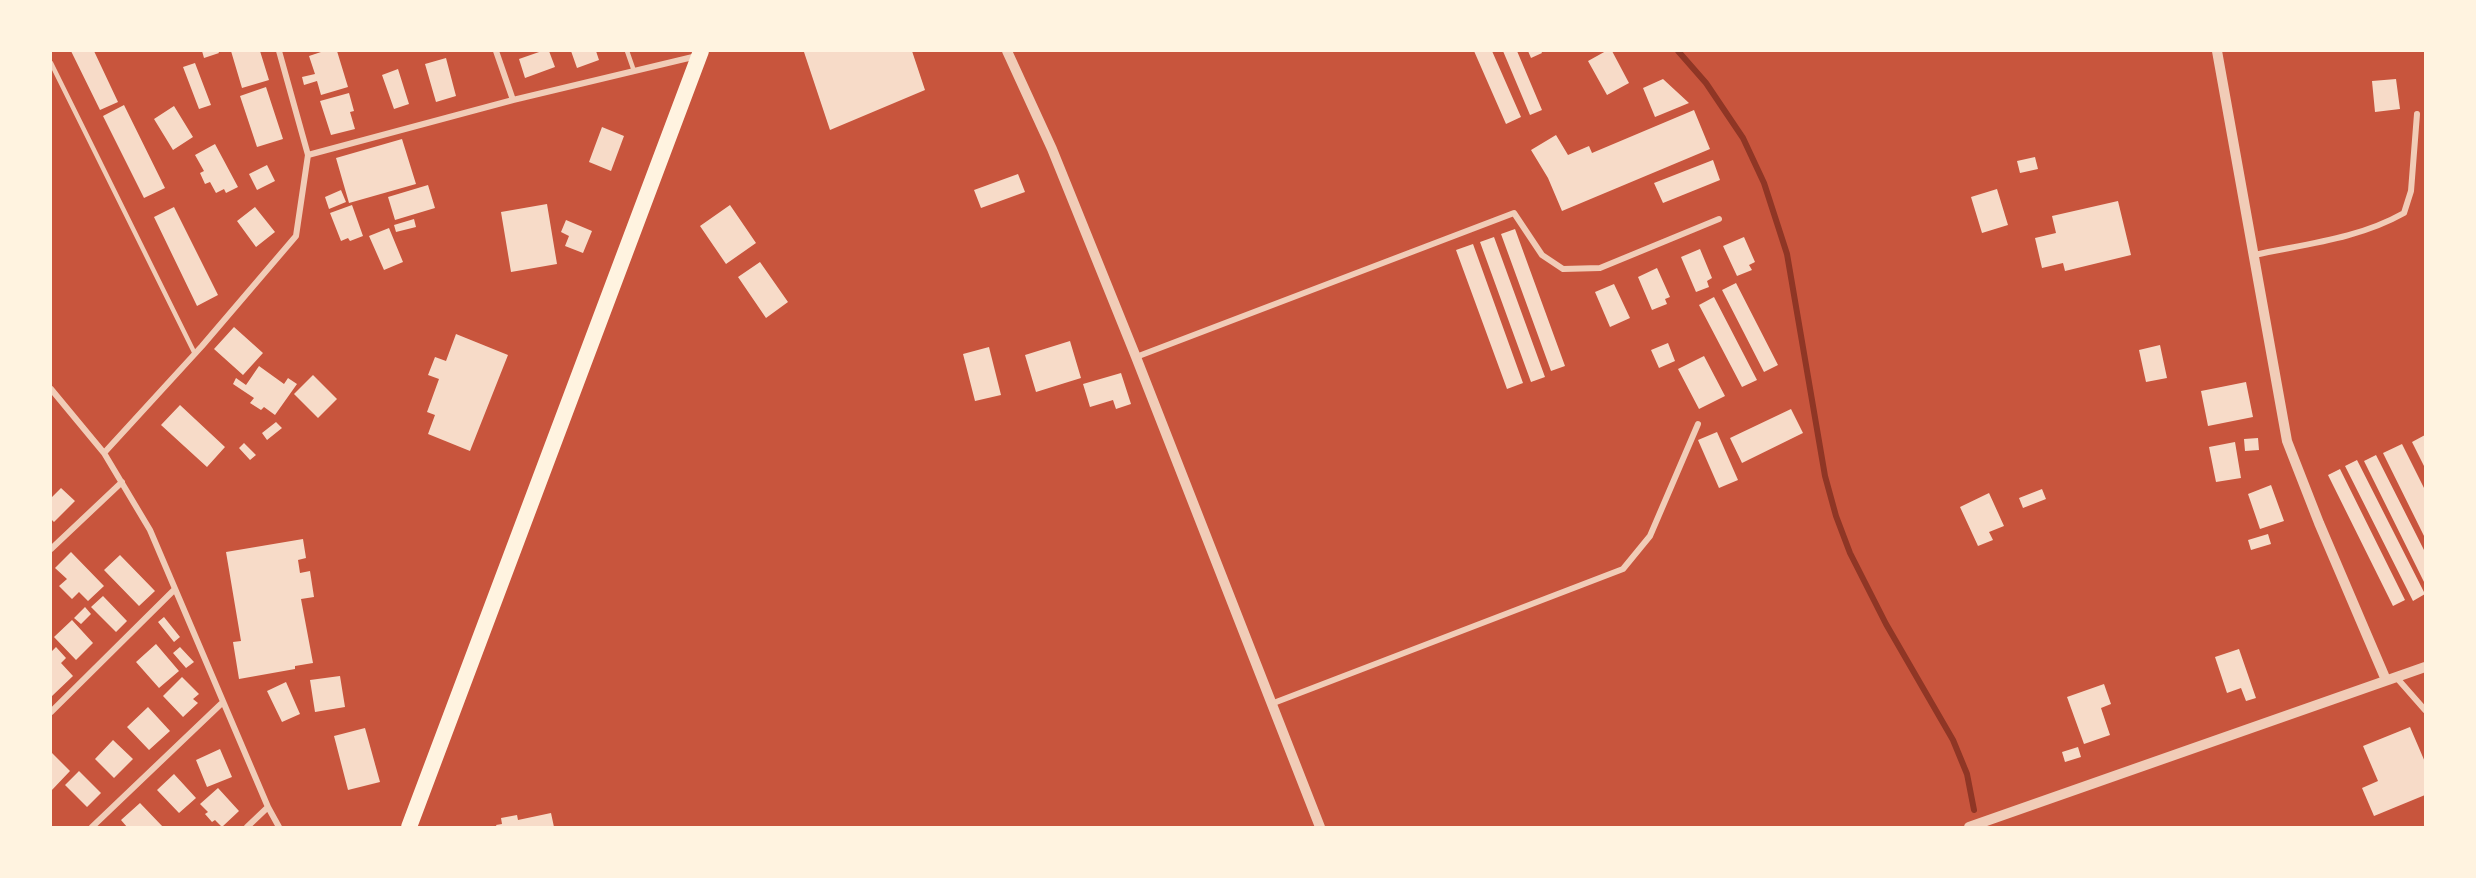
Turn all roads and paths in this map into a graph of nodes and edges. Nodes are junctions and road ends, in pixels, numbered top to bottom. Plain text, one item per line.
1 (279, 51) edge
2 (496, 51) edge
3 (627, 51) edge
4 (1007, 51) edge
5 (2217, 51) edge
6 (700, 53) edge
7 (51, 63) edge
8 (634, 71) junction
9 (513, 100) junction
10 (2417, 114) dead end
11 (308, 155) junction
12 (1719, 219) dead end
13 (2254, 255) junction
14 (195, 354) junction
15 (1136, 357) junction
16 (51, 389) edge
17 (1698, 424) dead end
18 (104, 453) junction
19 (122, 482) junction
20 (51, 549) edge
21 (174, 590) junction
22 (2425, 667) edge
23 (2391, 678) junction
24 (223, 702) junction
25 (1271, 704) junction
26 (2425, 710) edge
27 (51, 712) edge
28 (268, 807) junction
29 (92, 827) edge
30 (247, 827) edge
31 (279, 827) edge
32 (409, 827) edge
33 (1320, 827) edge
34 (1969, 827) edge

1 - 11 street
2 - 9 street
3 - 8 lane
4 - 15 street
5 - 13 street
6 - 8 street
6 - 32 highway
7 - 14 lane
8 - 9 street
9 - 11 street
10 - 13 street
11 - 14 street
12 - 15 street
13 - 23 street
14 - 18 street
15 - 25 street
16 - 18 street
17 - 25 street
18 - 19 street
19 - 20 street
19 - 21 street
21 - 24 street
21 - 27 street
22 - 23 street
23 - 26 street
23 - 34 street
24 - 28 street
24 - 29 street
25 - 33 street
28 - 30 street
28 - 31 street

